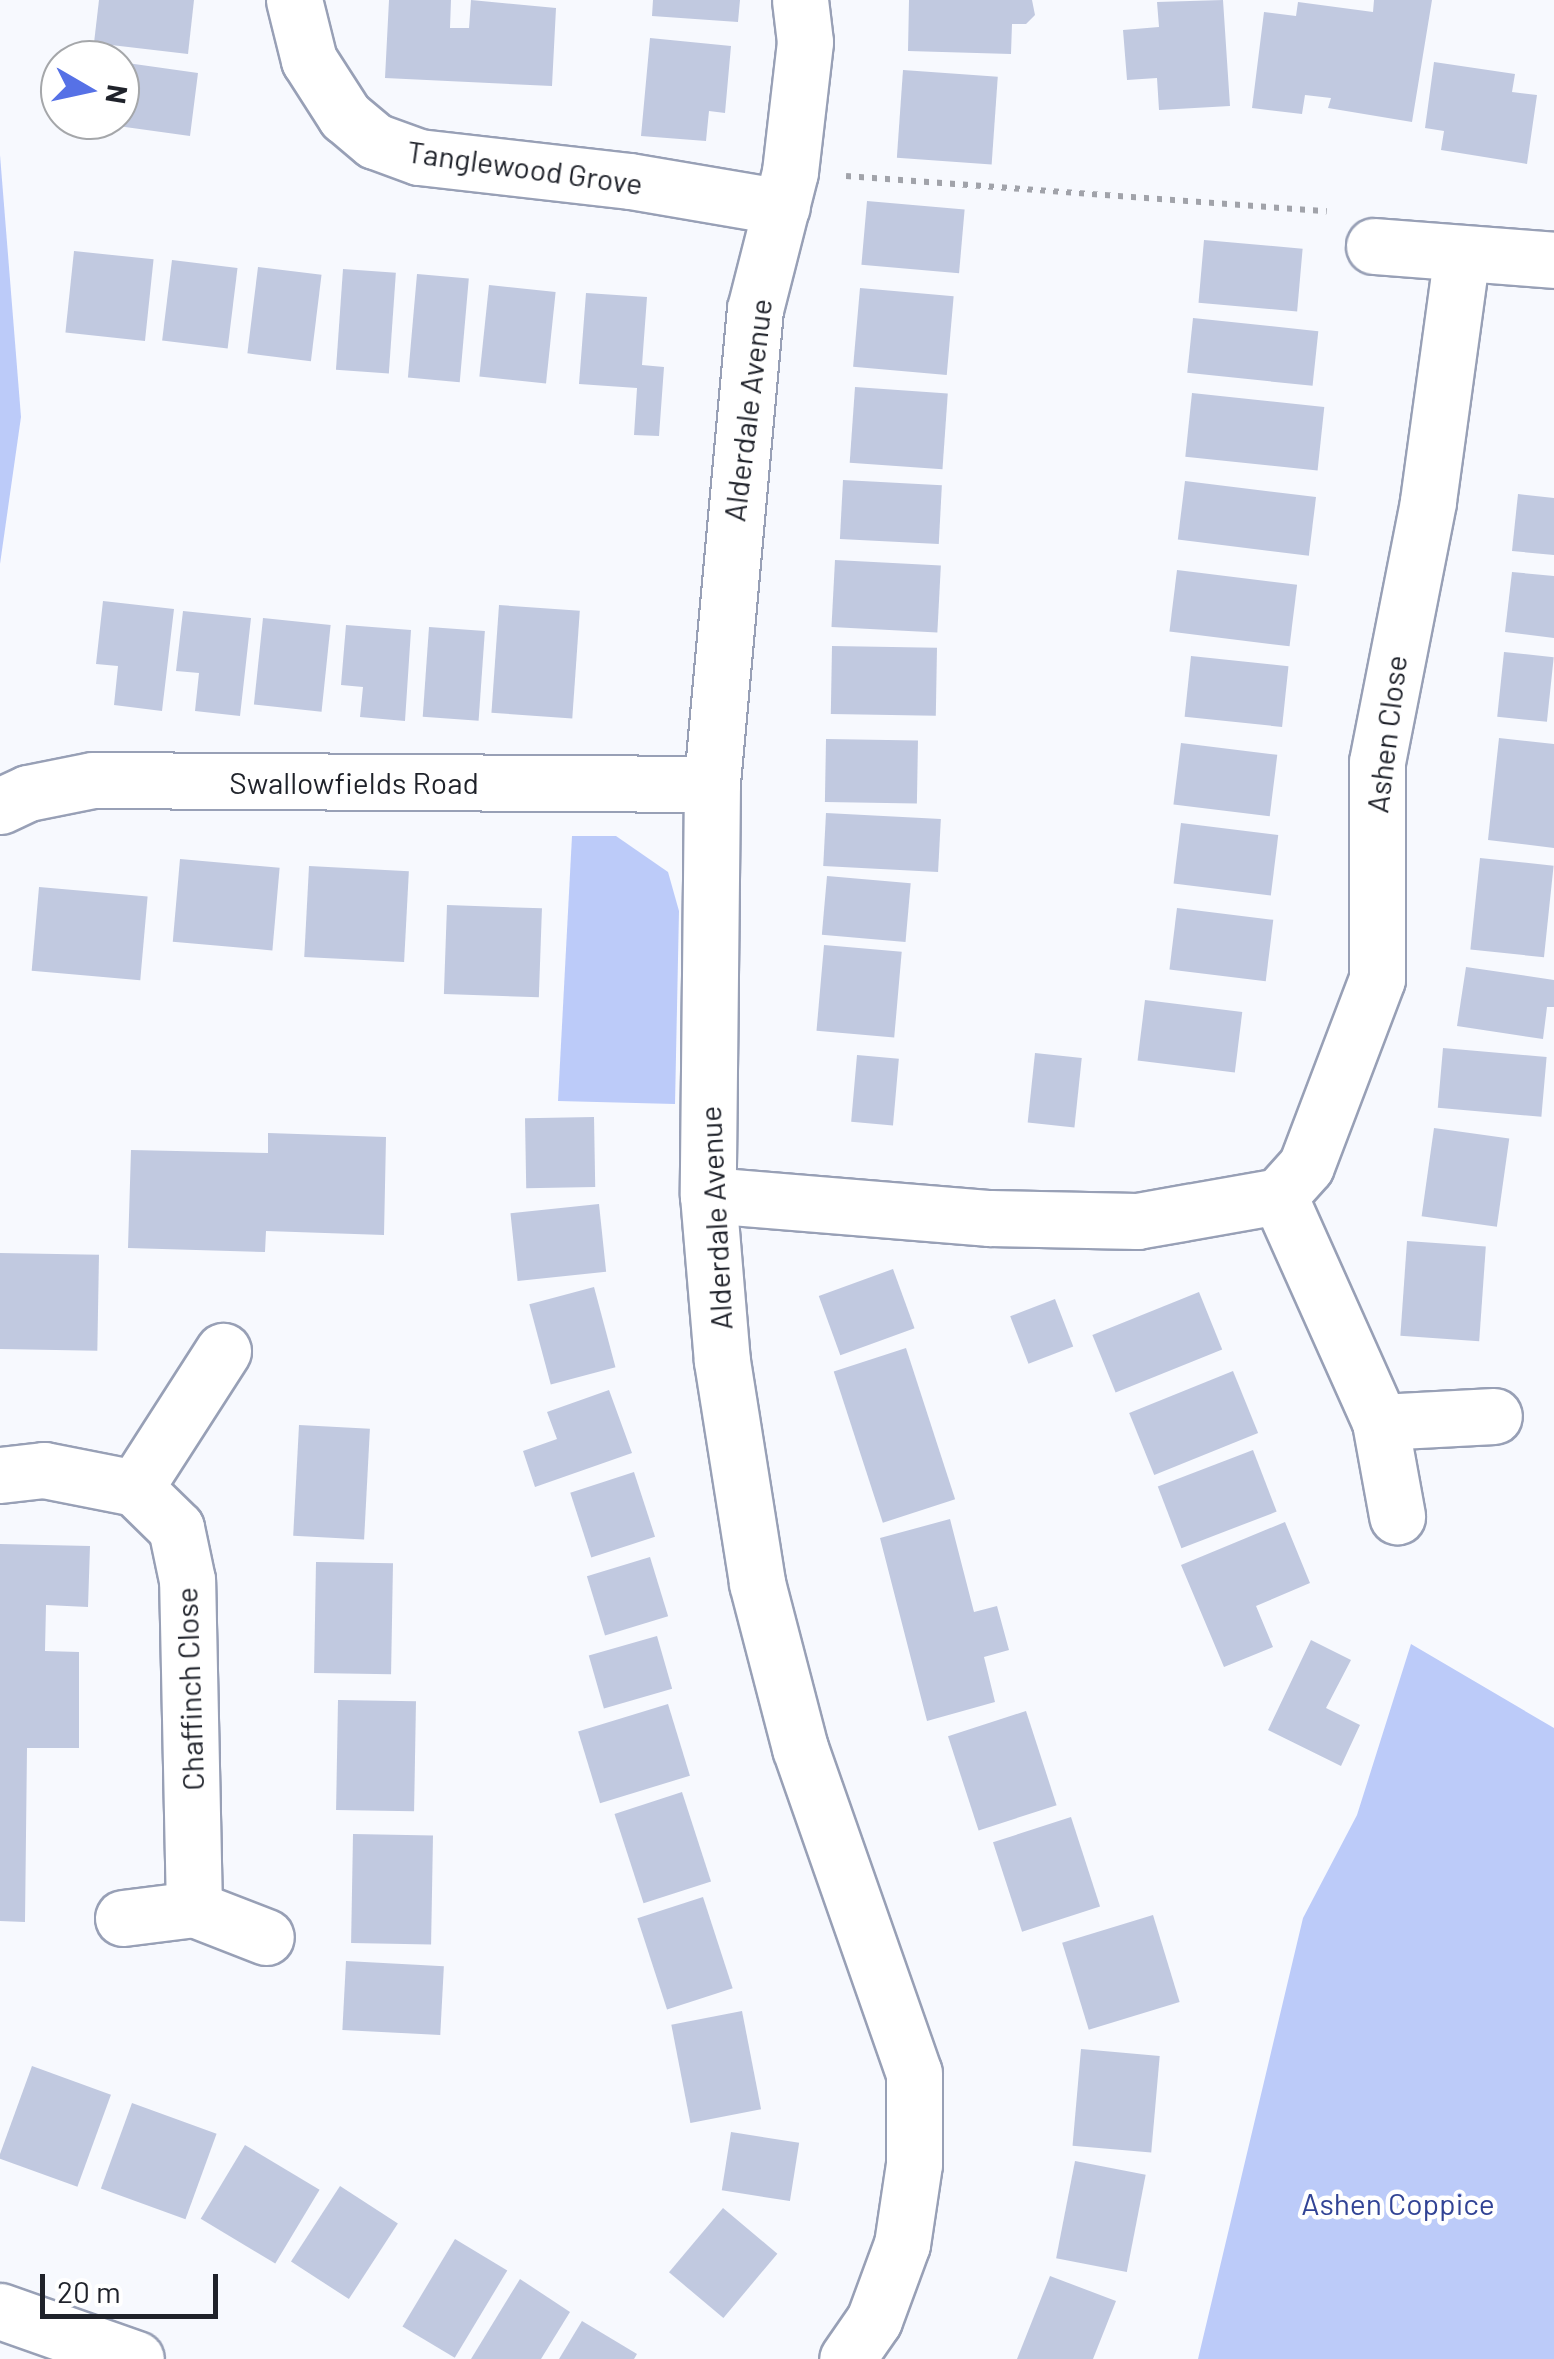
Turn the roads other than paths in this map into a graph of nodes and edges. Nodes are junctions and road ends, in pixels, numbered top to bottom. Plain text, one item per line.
1 (294, 0) edge
2 (802, 21) edge
3 (786, 189) junction
4 (1374, 246) road end
5 (1462, 254) junction
6 (1554, 260) edge
7 (712, 784) junction
8 (0, 806) edge
9 (708, 1195) junction
10 (1279, 1196) junction
11 (222, 1352) dead end
12 (1494, 1416) dead end
13 (1380, 1422) junction
14 (0, 1475) edge
15 (135, 1488) junction
16 (1396, 1516) dead end
17 (194, 1909) junction
18 (123, 1918) dead end
19 (266, 1937) dead end
20 (0, 2312) edge
21 (136, 2359) edge
22 (847, 2359) edge

1 - 3 street, Tanglewood Grove
2 - 3 street, Alderdale Avenue
3 - 7 street, Alderdale Avenue
4 - 5 street
5 - 6 street
5 - 10 street, Ashen Close
7 - 8 street, Swallowfields Road
7 - 9 street, Alderdale Avenue
9 - 10 street
9 - 22 street, Alderdale Avenue
10 - 13 street
11 - 15 street
12 - 13 street
13 - 16 street
14 - 15 street
15 - 17 street, Chaffinch Close
17 - 18 street
17 - 19 street
20 - 21 street

